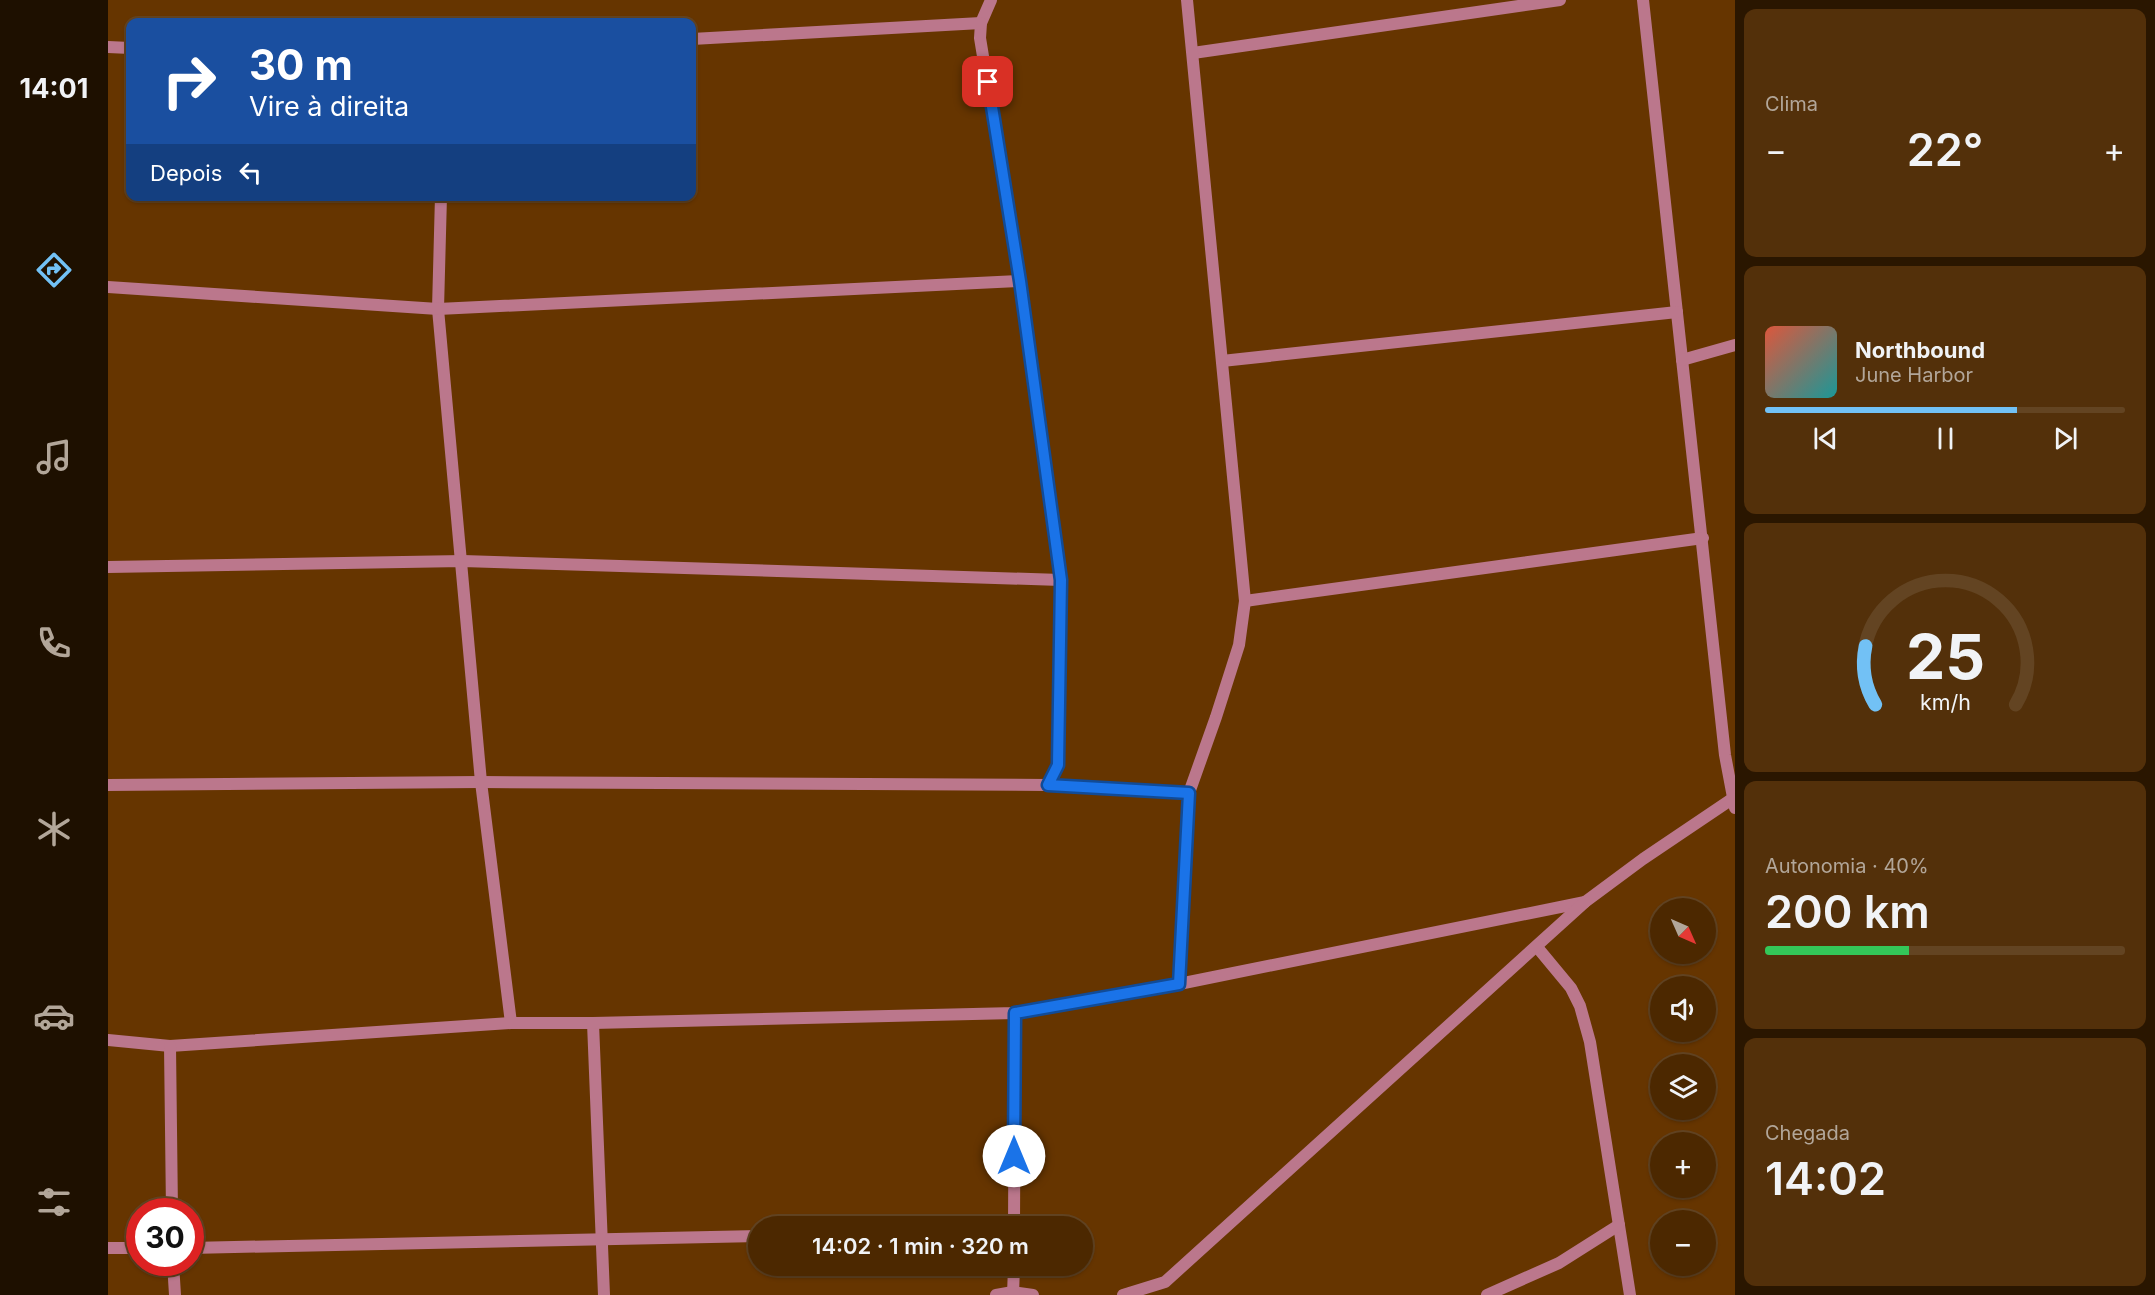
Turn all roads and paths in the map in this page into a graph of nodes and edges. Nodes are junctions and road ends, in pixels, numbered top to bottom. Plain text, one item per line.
1 (991, 0) edge
2 (1187, 0) edge
3 (1560, 0) edge
4 (1643, 0) edge
5 (981, 23) junction
6 (696, 39) edge
7 (108, 47) edge
8 (126, 48) edge
9 (1193, 53) junction
10 (441, 201) edge
11 (1020, 281) junction
12 (108, 287) edge
13 (438, 309) junction
14 (1677, 312) junction
15 (1735, 345) edge
16 (1682, 360) junction
17 (1222, 361) junction
18 (1703, 538) junction
19 (463, 561) junction
20 (108, 567) edge
21 (1061, 580) junction
22 (1245, 601) junction
23 (1730, 754) edge
24 (482, 782) junction
25 (108, 785) edge
26 (1048, 785) junction
27 (1189, 793) junction
28 (1734, 804) edge
29 (1585, 902) junction
30 (1537, 947) junction
31 (1179, 984) junction
32 (1015, 1013) junction
33 (511, 1023) junction
34 (593, 1023) junction
35 (108, 1040) edge
36 (170, 1046) junction
37 (172, 1198) edge
38 (1014, 1216) edge
39 (1619, 1225) junction
40 (748, 1236) edge
41 (602, 1240) junction
42 (108, 1248) edge
43 (126, 1248) edge
44 (204, 1248) edge
45 (174, 1276) edge
46 (1014, 1276) edge
47 (1013, 1294) edge
48 (175, 1295) edge
49 (604, 1295) edge
50 (996, 1295) edge
51 (1033, 1295) edge
52 (1123, 1295) edge
53 (1487, 1295) edge
54 (1630, 1295) edge

1 - 5 street
2 - 9 street
3 - 9 street
4 - 14 street
5 - 6 street
5 - 11 street
7 - 8 street
9 - 17 street
10 - 13 street
11 - 13 street
11 - 21 street
12 - 13 street
13 - 19 street
14 - 16 street
14 - 17 street
15 - 16 street
16 - 18 street
17 - 22 street
18 - 22 street
18 - 23 street
19 - 20 street
19 - 21 street
19 - 24 street
21 - 26 street
22 - 27 street
23 - 28 street
24 - 25 street
24 - 26 street
24 - 33 street
26 - 27 street
27 - 31 street
28 - 29 street
29 - 30 street
29 - 31 street
30 - 39 street
30 - 52 street
31 - 32 street
32 - 34 street
32 - 38 street
33 - 34 street
33 - 36 street
34 - 41 street
35 - 36 street
36 - 37 street
39 - 53 street
39 - 54 street
40 - 41 street
41 - 44 street
41 - 49 street
42 - 43 street
45 - 48 street
46 - 47 street
47 - 50 street
47 - 51 street

